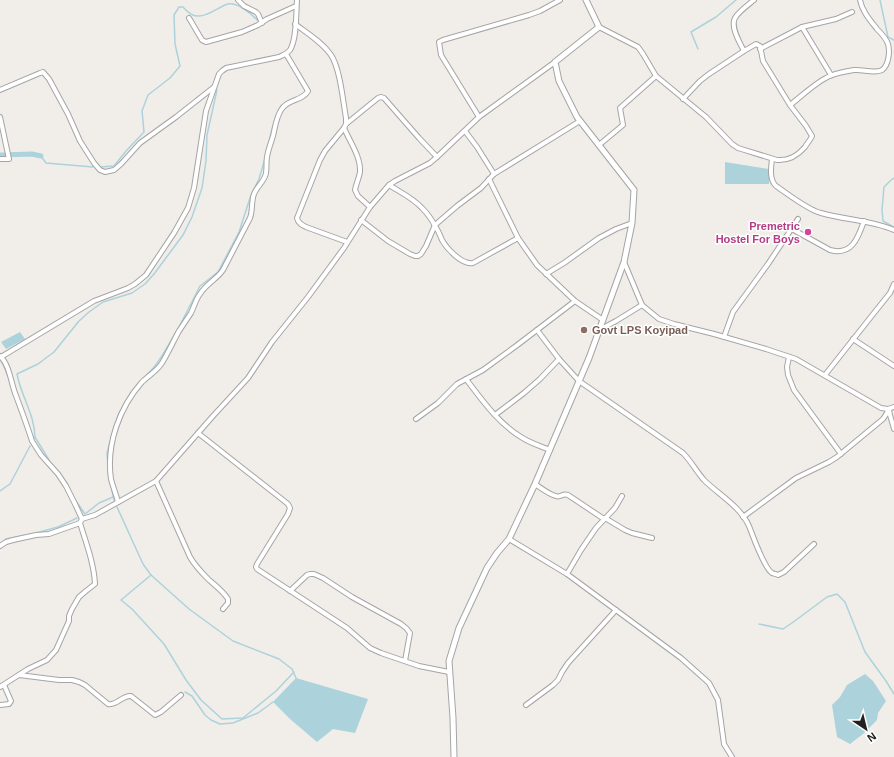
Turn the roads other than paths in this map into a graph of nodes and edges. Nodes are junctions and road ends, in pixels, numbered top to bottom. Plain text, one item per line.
1 (238, 0) edge
2 (296, 0) edge
3 (560, 0) edge
4 (586, 0) edge
5 (754, 0) edge
6 (860, 0) edge
7 (296, 6) junction
8 (852, 12) dead end
9 (189, 18) dead end
10 (262, 23) junction
11 (296, 24) junction
12 (599, 27) junction
13 (802, 27) junction
14 (760, 49) junction
15 (744, 51) junction
16 (286, 54) junction
17 (555, 62) junction
18 (656, 76) junction
19 (831, 76) junction
20 (214, 86) junction
21 (0, 90) edge
22 (683, 99) junction
23 (790, 105) junction
24 (0, 117) edge
25 (479, 117) junction
26 (580, 121) junction
27 (345, 126) junction
28 (465, 131) junction
29 (2, 140) edge
30 (599, 145) junction
31 (437, 157) junction
32 (772, 158) junction
33 (0, 159) edge
34 (494, 174) junction
35 (489, 179) junction
36 (389, 185) junction
37 (370, 207) junction
38 (361, 220) junction
39 (798, 220) dead end
40 (864, 221) junction
41 (632, 223) junction
42 (435, 225) junction
43 (792, 228) junction
44 (894, 230) edge
45 (518, 238) junction
46 (347, 242) junction
47 (624, 262) junction
48 (546, 274) junction
49 (894, 284) edge
50 (575, 301) junction
51 (642, 305) junction
52 (603, 320) junction
53 (537, 330) junction
54 (599, 330) junction
55 (724, 337) junction
56 (853, 339) junction
57 (0, 356) edge
58 (789, 357) junction
59 (559, 358) junction
60 (894, 366) edge
61 (825, 375) junction
62 (466, 379) junction
63 (579, 381) junction
64 (890, 408) edge
65 (495, 415) junction
66 (416, 419) dead end
67 (894, 429) edge
68 (198, 433) junction
69 (550, 450) junction
70 (841, 454) junction
71 (156, 481) junction
72 (535, 484) junction
73 (622, 496) dead end
74 (118, 502) junction
75 (743, 517) junction
76 (604, 519) junction
77 (81, 521) junction
78 (652, 538) dead end
79 (509, 539) junction
80 (814, 544) dead end
81 (0, 546) edge
82 (567, 574) junction
83 (290, 591) junction
84 (223, 609) dead end
85 (616, 610) junction
86 (405, 661) junction
87 (449, 672) junction
88 (19, 675) junction
89 (2, 686) edge
90 (181, 695) dead end
91 (0, 705) edge
92 (526, 705) dead end
93 (454, 757) edge
94 (732, 757) edge

1 - 10 street
2 - 7 street
3 - 25 street
4 - 12 street
5 - 15 street
6 - 19 street
7 - 10 street
7 - 11 street
8 - 13 street
9 - 10 street
11 - 16 street
11 - 27 street
12 - 17 street
12 - 18 street
13 - 14 street
13 - 19 street
14 - 15 street
14 - 23 street
15 - 22 street
16 - 20 street
16 - 74 street
17 - 25 street
17 - 26 street
18 - 22 street
18 - 30 street
19 - 23 street
20 - 21 street
20 - 57 street
22 - 32 street
23 - 32 street
24 - 29 street
25 - 28 street
26 - 30 street
26 - 34 street
27 - 31 street
27 - 37 street
27 - 46 street
28 - 31 street
28 - 34 street
29 - 33 street
30 - 41 street
31 - 36 street
32 - 40 street
34 - 35 street
35 - 42 street
35 - 45 street
36 - 37 street
36 - 42 street
37 - 38 street
38 - 42 street
38 - 46 street
39 - 43 street
40 - 43 street
40 - 44 street
41 - 47 street
41 - 48 street
42 - 45 street
43 - 55 street
45 - 48 street
46 - 68 street
47 - 51 street
47 - 52 street
48 - 50 street
49 - 56 street
50 - 52 street
50 - 53 street
51 - 54 street
51 - 55 street
52 - 54 street
53 - 59 street
53 - 62 street
54 - 63 street
55 - 58 street
56 - 60 street
56 - 61 street
57 - 77 street
58 - 61 street
58 - 70 street
59 - 63 street
59 - 65 street
61 - 64 street
62 - 65 street
62 - 66 street
63 - 69 street
63 - 75 street
64 - 67 street
64 - 70 street
65 - 69 street
68 - 71 street
68 - 83 street
69 - 72 street
70 - 75 street
71 - 74 street
71 - 84 street
72 - 76 street
72 - 79 street
73 - 76 street
74 - 77 street
75 - 80 street
76 - 78 street
76 - 82 street
77 - 81 street
77 - 88 street
79 - 82 street
79 - 87 street
82 - 85 street
83 - 86 street
83 - 86 street
85 - 92 street
85 - 94 street
86 - 87 street
87 - 93 street
88 - 89 street
88 - 90 street
89 - 91 street

